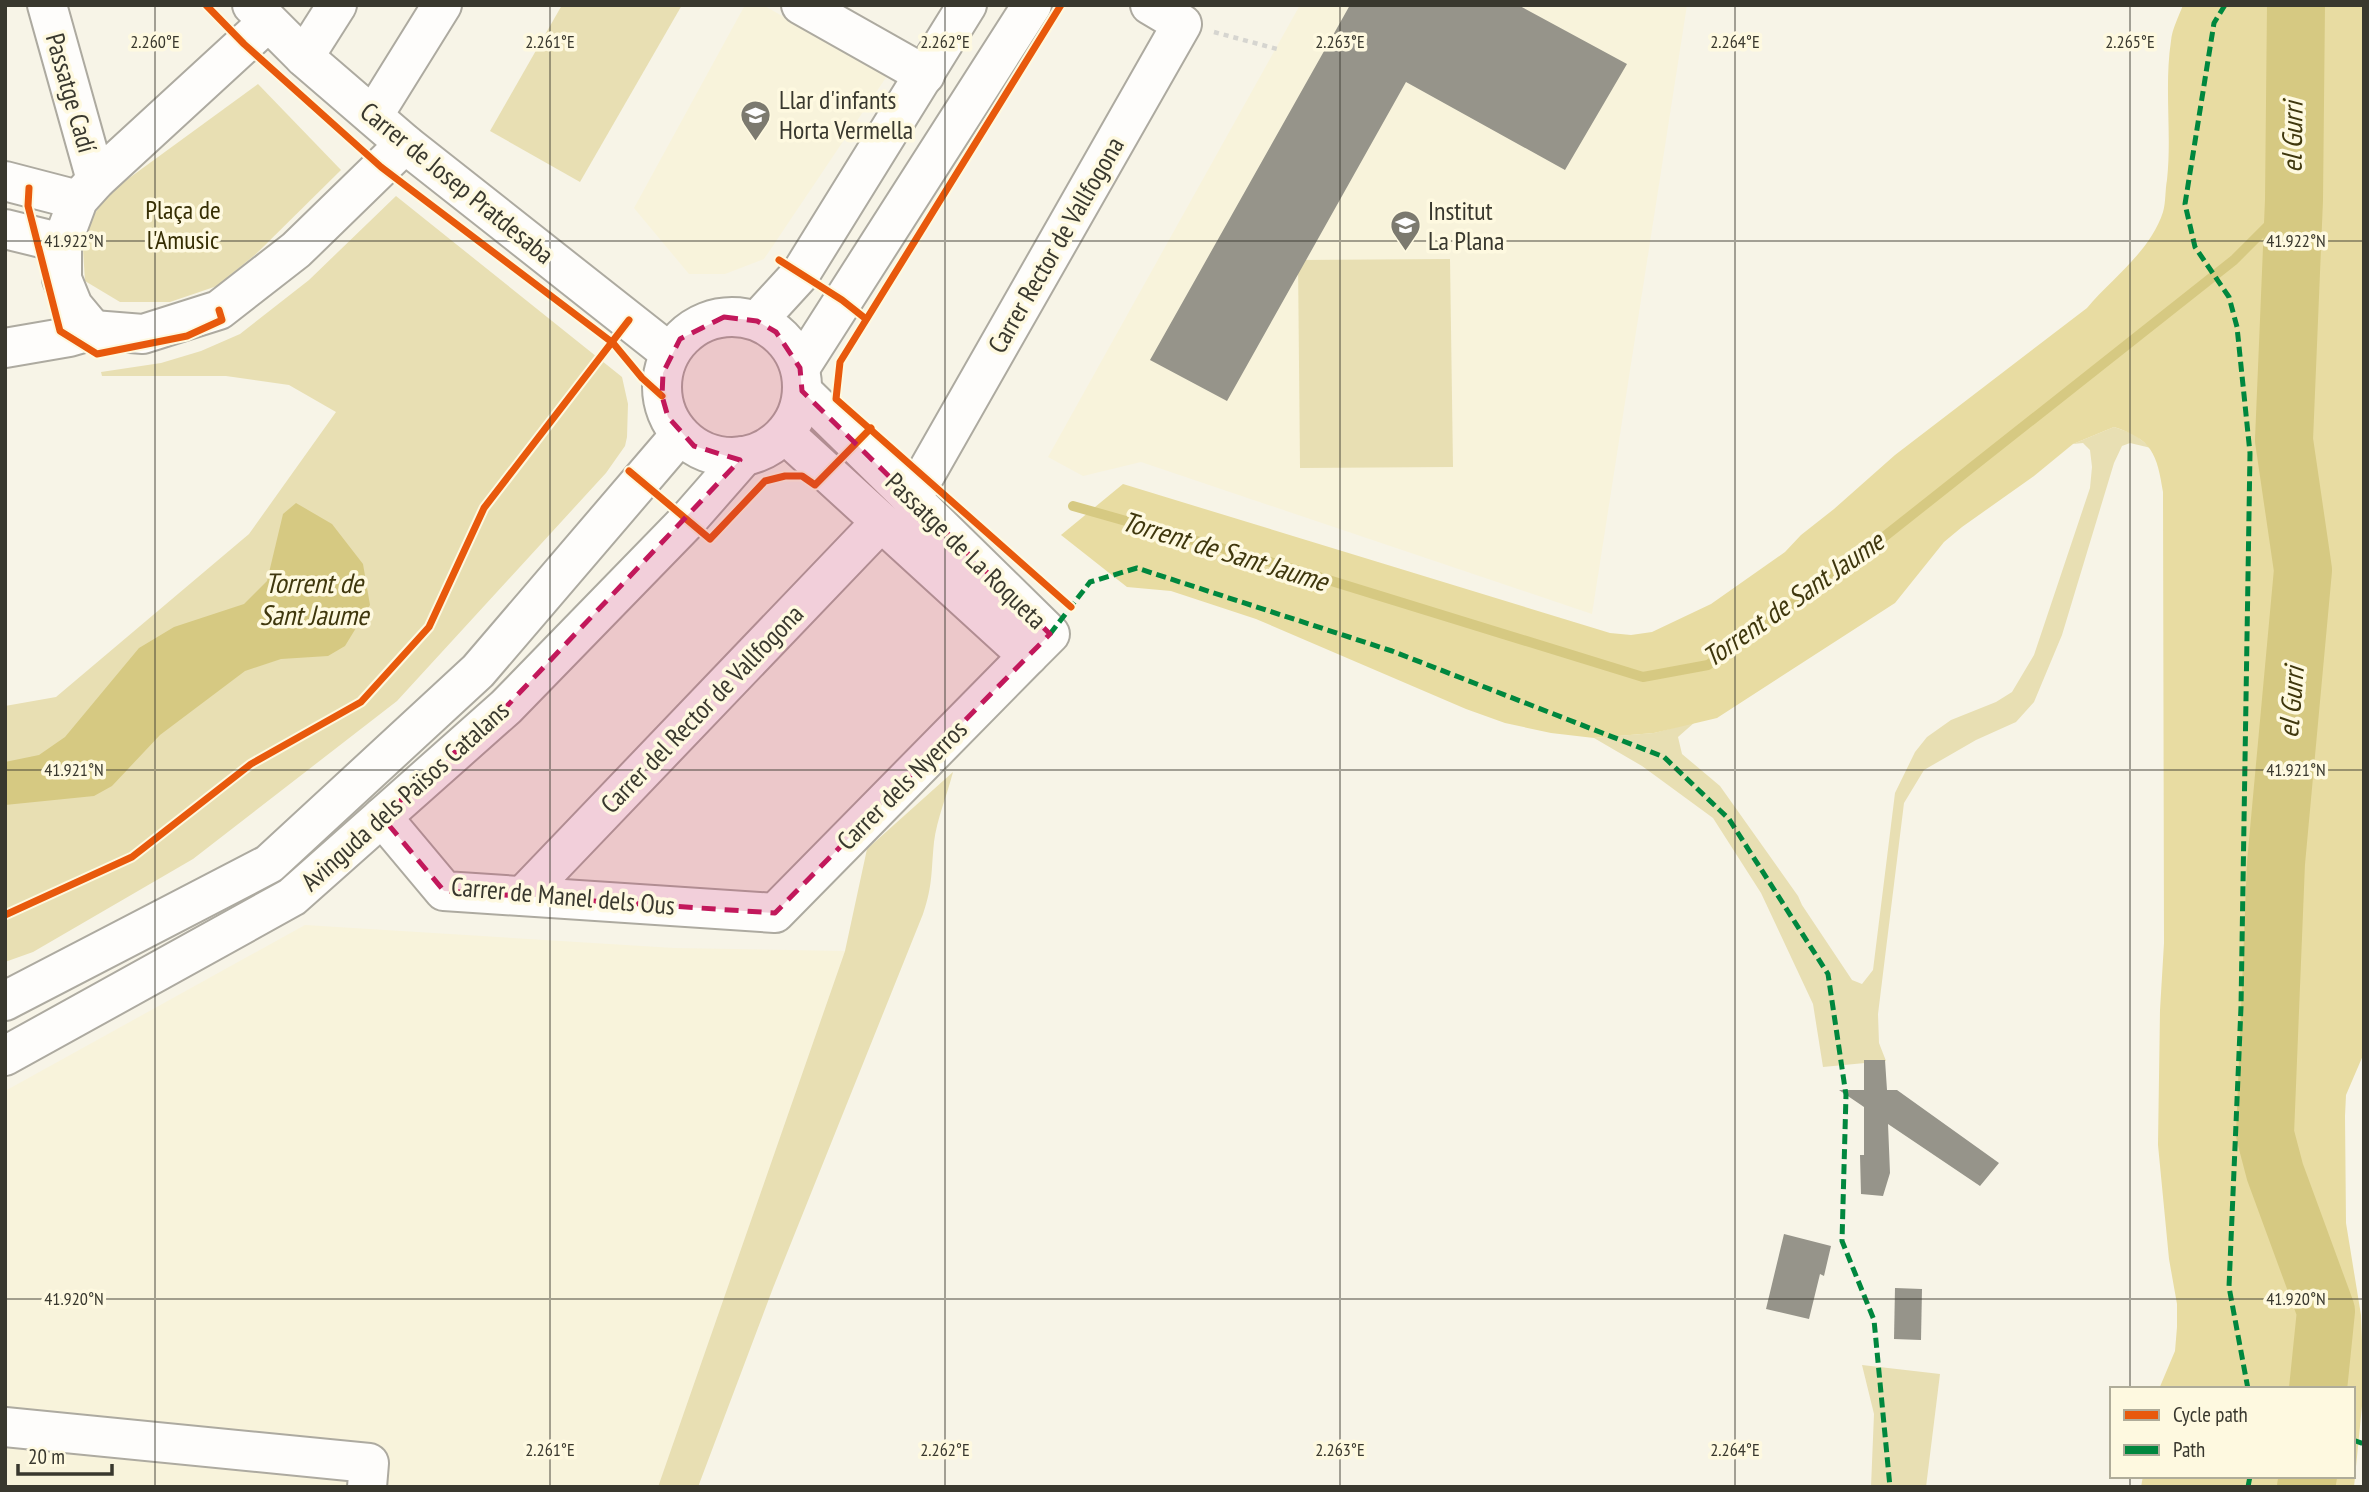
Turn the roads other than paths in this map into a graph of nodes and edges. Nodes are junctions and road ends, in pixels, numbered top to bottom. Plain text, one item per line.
1 (47, 5) edge
2 (337, 5) edge
3 (442, 5) edge
4 (801, 5) edge
5 (967, 5) edge
6 (1032, 5) edge
7 (260, 14) edge
8 (1166, 15) edge
9 (304, 57) junction
10 (925, 75) junction
11 (373, 116) junction
12 (405, 144) junction
13 (5, 181) edge
14 (87, 190) junction
15 (5, 229) edge
16 (62, 243) junction
17 (757, 321) junction
18 (93, 330) junction
19 (5, 348) edge
20 (670, 353) junction
21 (801, 380) junction
22 (785, 434) junction
23 (680, 435) junction
24 (744, 456) junction
25 (912, 498) junction
26 (881, 522) junction
27 (1028, 656) junction
28 (382, 817) junction
29 (523, 896) junction
30 (775, 913) joint
31 (5, 1001) edge
32 (5, 1056) edge
33 (5, 1427) edge
34 (367, 1487) edge

1 - 14 street, Passatge Cadí
2 - 9 street
3 - 11 street
4 - 10 street
5 - 10 street
6 - 21 street
7 - 9 street, Carrer de Josep Pratdesaba
7 - 14 street
8 - 25 street, Carrer Rector de Vallfogona
9 - 11 street, Carrer de Josep Pratdesaba
10 - 17 street
11 - 12 street, Carrer de Josep Pratdesaba
12 - 18 street
12 - 20 street, Carrer de Josep Pratdesaba
13 - 14 street
14 - 16 street
15 - 16 street
16 - 18 street
17 - 20 street
17 - 21 street
18 - 19 street
20 - 23 street
21 - 22 street
21 - 25 street, Passatge de La Roqueta
22 - 24 street
22 - 26 street, Passatge de La Roqueta
23 - 24 street
23 - 31 street, Avinguda dels Països Catalans
24 - 28 street, Avinguda dels Països Catalans
25 - 27 street, Passatge de La Roqueta
26 - 27 street, Passatge de La Roqueta
26 - 29 street, Carrer del Rector de Vallfogona
27 - 30 street, Carrer dels Nyerros
28 - 29 street, Carrer de Manel dels Ous
28 - 32 street, Avinguda dels Països Catalans
29 - 30 street, Carrer de Manel dels Ous
33 - 34 street

